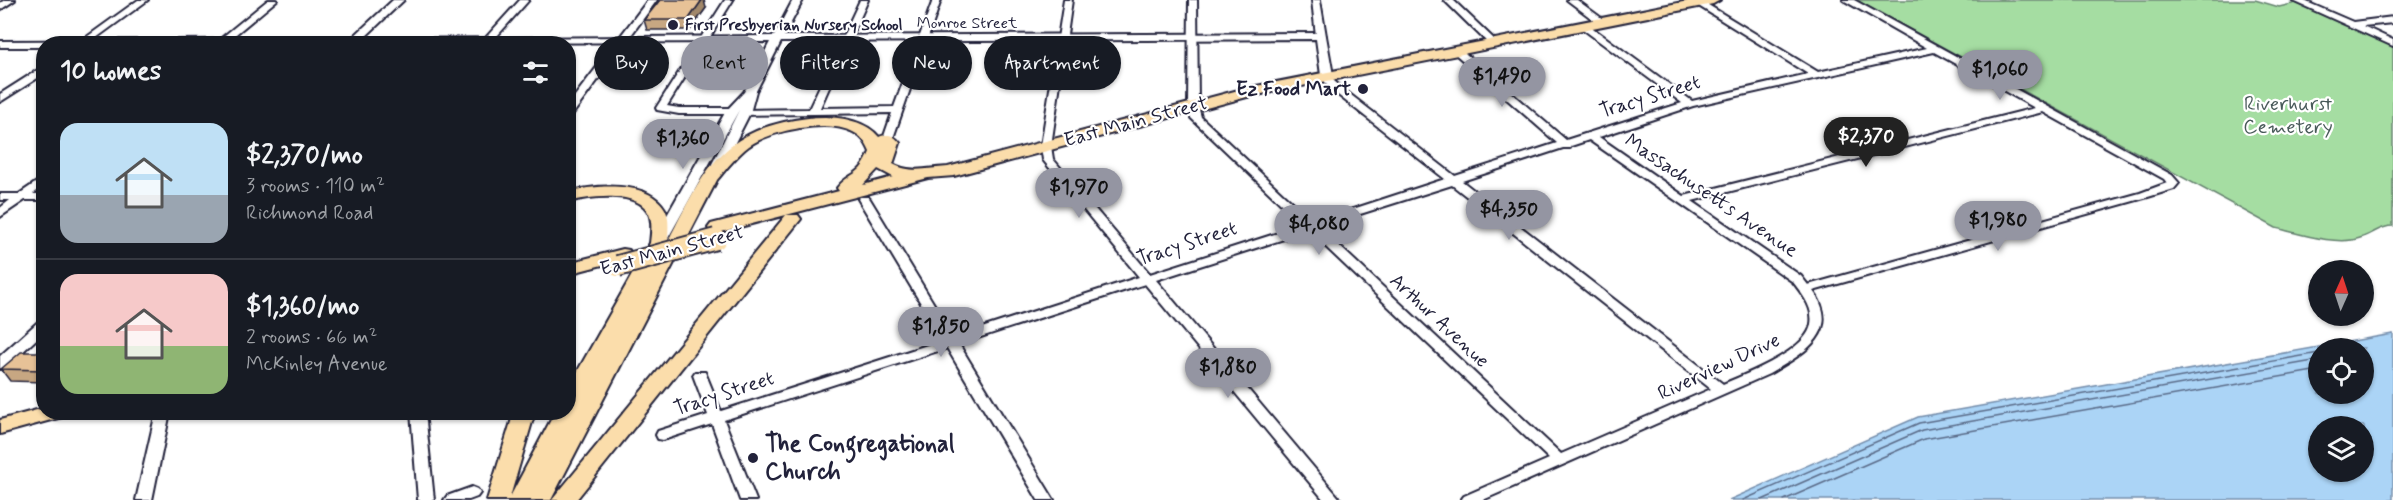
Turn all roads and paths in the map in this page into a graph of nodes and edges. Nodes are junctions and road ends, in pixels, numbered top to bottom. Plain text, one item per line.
1 (11, 0) edge
2 (144, 0) edge
3 (273, 0) edge
4 (399, 0) edge
5 (525, 0) edge
6 (653, 0) edge
7 (729, 0) edge
8 (798, 0) edge
9 (864, 0) edge
10 (937, 0) edge
11 (1068, 0) edge
12 (1193, 0) edge
13 (1316, 0) edge
14 (1448, 0) edge
15 (1571, 0) edge
16 (1847, 0) edge
17 (2315, 0) edge
18 (1706, 1) edge
19 (2298, 2) edge
20 (0, 7) edge
21 (2393, 20) edge
22 (1602, 22) junction
23 (2352, 25) junction
24 (1583, 26) junction
25 (91, 36) edge
26 (228, 36) edge
27 (359, 36) edge
28 (491, 36) edge
29 (626, 36) edge
30 (706, 36) edge
31 (848, 36) edge
32 (923, 36) edge
33 (1062, 36) edge
34 (1322, 36) junction
35 (1121, 37) edge
36 (1193, 37) junction
37 (768, 39) edge
38 (777, 39) junction
39 (594, 40) edge
40 (576, 41) edge
41 (1493, 43) junction
42 (2393, 43) edge
43 (0, 44) edge
44 (36, 44) edge
45 (1934, 49) junction
46 (1456, 50) junction
47 (36, 74) edge
48 (1327, 75) junction
49 (1816, 75) junction
50 (681, 76) edge
51 (594, 78) edge
52 (823, 90) edge
53 (904, 90) edge
54 (1054, 90) edge
55 (0, 99) edge
56 (576, 102) edge
57 (1690, 104) junction
58 (1193, 106) junction
59 (2044, 109) junction
60 (897, 110) junction
61 (738, 112) junction
62 (813, 112) junction
63 (1592, 137) junction
64 (883, 146) junction
65 (1046, 146) junction
66 (1566, 146) junction
67 (948, 172) junction
68 (916, 176) junction
69 (710, 178) junction
70 (1456, 181) junction
71 (36, 186) edge
72 (576, 195) edge
73 (0, 197) edge
74 (22, 197) junction
75 (36, 197) edge
76 (864, 199) junction
77 (1681, 200) junction
78 (819, 201) junction
79 (0, 214) edge
80 (792, 219) junction
81 (1311, 227) junction
82 (716, 234) junction
83 (659, 243) junction
84 (620, 260) junction
85 (576, 262) edge
86 (576, 268) edge
87 (576, 276) edge
88 (1148, 278) junction
89 (1806, 288) junction
90 (36, 331) edge
91 (949, 343) junction
92 (0, 364) edge
93 (700, 375) dead end
94 (1722, 390) junction
95 (576, 393) edge
96 (36, 418) edge
97 (718, 418) junction
98 (161, 420) edge
99 (419, 420) edge
100 (523, 420) edge
101 (562, 420) edge
102 (0, 428) edge
103 (663, 435) dead end
104 (1559, 460) junction
105 (472, 493) dead end
106 (144, 500) edge
107 (426, 500) edge
108 (452, 500) edge
109 (498, 500) edge
110 (520, 500) edge
111 (540, 500) edge
112 (563, 500) edge
113 (748, 500) edge
114 (1046, 500) edge
115 (1333, 500) edge
116 (1469, 500) edge

1 - 20 street
2 - 25 street
3 - 26 street
4 - 27 street
5 - 28 street
6 - 29 street
7 - 30 street
8 - 38 street
9 - 31 street
10 - 32 street
11 - 33 street
12 - 36 street
13 - 34 street
14 - 41 street
15 - 22 street
16 - 45 street
17 - 19 street
18 - 22 main road, East Main Street
18 - 49 street
19 - 23 street
21 - 23 street
22 - 24 main road, East Main Street
23 - 42 street
24 - 41 main road, East Main Street
24 - 57 street
34 - 36 street, Monroe Street
34 - 48 street
35 - 36 street, Monroe Street
36 - 58 street
37 - 38 street, Monroe Street
38 - 61 street
39 - 40 street, Monroe Street
41 - 46 main road, East Main Street
43 - 44 street, Monroe Street
45 - 49 street, Tracy Street
45 - 59 street
46 - 48 main road, East Main Street
46 - 66 street
47 - 55 street
48 - 58 main road, East Main Street
48 - 70 street
49 - 57 street, Tracy Street
50 - 61 street
51 - 56 street
52 - 62 street
53 - 60 street
54 - 65 street
57 - 63 street, Tracy Street
58 - 65 main road, East Main Street
58 - 81 street, Arthur Avenue
59 - 77 street
59 - 89 street
60 - 62 street
60 - 64 street
61 - 62 street
61 - 69 street
61 - 83 street
63 - 66 street, Tracy Street
63 - 77 street, Massachusetts Avenue
64 - 68 main road
64 - 69 main road
64 - 78 main road
65 - 67 main road, East Main Street
65 - 88 street
66 - 70 street, Tracy Street
67 - 68 main road, East Main Street
67 - 76 main road, East Main Street
68 - 78 main road, East Main Street
69 - 111 main road
70 - 81 street, Tracy Street
70 - 94 street
71 - 74 street
72 - 83 main road
73 - 74 street
74 - 75 street
74 - 79 street
76 - 80 main road, East Main Street
76 - 91 street
77 - 89 street, Massachusetts Avenue
78 - 82 main road, East Main Street
80 - 82 main road, East Main Street
80 - 112 main road
81 - 88 street, Tracy Street
81 - 104 street, Arthur Avenue
82 - 84 main road, East Main Street, bridge
83 - 95 main road
84 - 85 main road
84 - 86 main road, East Main Street
84 - 87 main road, East Main Street
88 - 91 street, Tracy Street
88 - 115 street
89 - 94 street, Riverview Drive
90 - 92 street
91 - 97 street, Tracy Street
91 - 114 street
93 - 97 street
94 - 104 street, Riverview Drive
96 - 102 main road
97 - 103 street, Tracy Street
97 - 113 street
98 - 106 street
99 - 107 street
100 - 109 main road
101 - 110 main road
104 - 116 street, Riverview Drive
105 - 108 street

